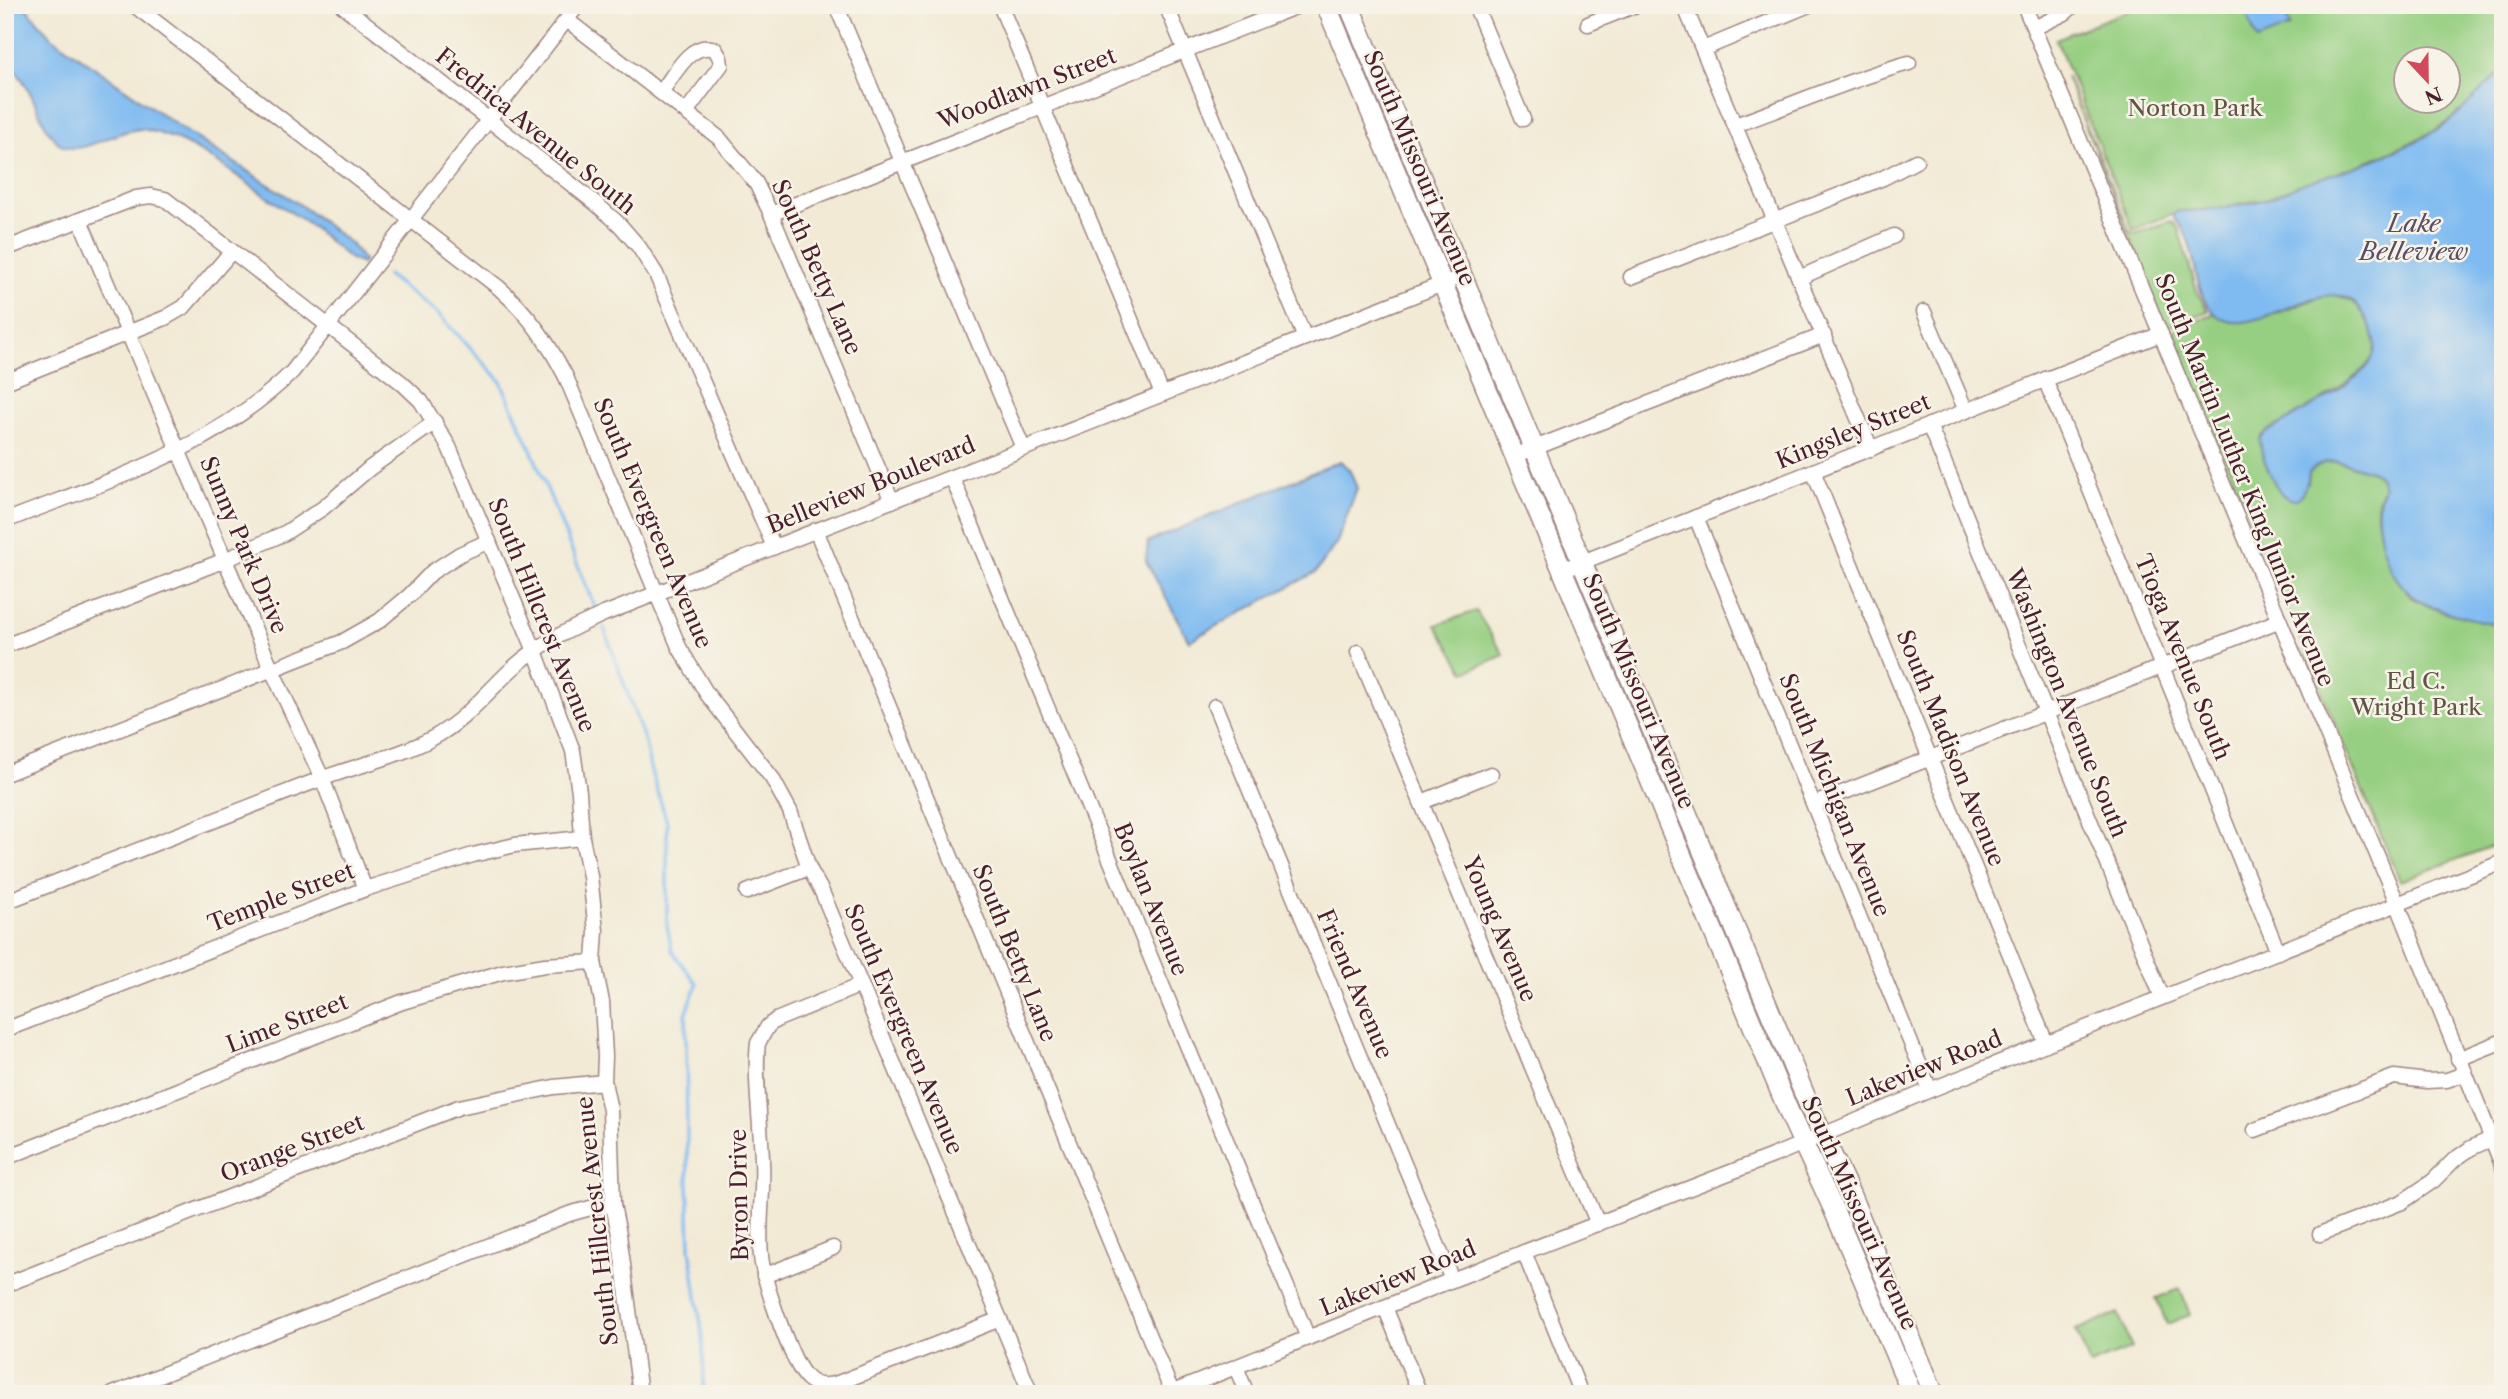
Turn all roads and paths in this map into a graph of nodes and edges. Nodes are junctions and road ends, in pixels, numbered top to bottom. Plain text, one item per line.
1 (134, 5) edge
2 (342, 5) edge
3 (578, 5) edge
4 (836, 5) edge
5 (1000, 5) edge
6 (1166, 5) edge
7 (1300, 5) edge
8 (1326, 5) edge
9 (1349, 5) edge
10 (1475, 5) edge
11 (1636, 5) edge
12 (1684, 5) edge
13 (1809, 5) edge
14 (2024, 5) edge
15 (2074, 5) edge
16 (566, 20) junction
17 (1588, 24) dead end
18 (2034, 28) junction
19 (1703, 48) junction
20 (1185, 51) junction
21 (1909, 63) dead end
22 (661, 92) junction
23 (1042, 107) junction
24 (686, 112) junction
25 (1522, 119) dead end
26 (488, 120) junction
27 (1735, 125) junction
28 (1916, 161) dead end
29 (902, 162) junction
30 (771, 214) junction
31 (410, 219) junction
32 (1776, 219) junction
33 (80, 220) junction
34 (1894, 236) dead end
35 (5, 249) edge
36 (232, 251) junction
37 (1462, 276) junction
38 (1631, 277) dead end
39 (1799, 278) junction
40 (1442, 284) junction
41 (1924, 312) dead end
42 (329, 326) junction
43 (127, 334) junction
44 (2161, 334) junction
45 (1824, 335) junction
46 (1304, 338) junction
47 (2045, 379) junction
48 (5, 382) edge
49 (1163, 394) junction
50 (1966, 411) junction
51 (435, 422) junction
52 (1929, 425) junction
53 (1023, 448) junction
54 (1534, 448) junction
55 (1871, 449) junction
56 (180, 451) junction
57 (1514, 456) junction
58 (1813, 471) junction
59 (952, 477) junction
60 (892, 501) junction
61 (1696, 517) junction
62 (5, 521) edge
63 (816, 530) junction
64 (489, 541) junction
65 (774, 547) junction
66 (225, 560) junction
67 (1581, 562) junction
68 (1562, 570) junction
69 (657, 594) junction
70 (2278, 621) junction
71 (5, 646) edge
72 (535, 651) junction
73 (1358, 652) dead end
74 (2162, 667) junction
75 (272, 670) junction
76 (1214, 706) dead end
77 (2046, 712) junction
78 (1930, 758) junction
79 (5, 774) edge
80 (1491, 774) dead end
81 (322, 778) junction
82 (1422, 802) junction
83 (1814, 804) junction
84 (582, 838) junction
85 (2503, 862) edge
86 (809, 868) junction
87 (365, 889) junction
88 (747, 892) dead end
89 (5, 902) edge
90 (2397, 903) junction
91 (2278, 952) junction
92 (594, 962) junction
93 (861, 985) junction
94 (2162, 997) junction
95 (5, 1030) edge
96 (2503, 1041) edge
97 (2046, 1043) junction
98 (2458, 1059) junction
99 (2464, 1074) junction
100 (604, 1082) junction
101 (1930, 1090) junction
102 (2255, 1130) dead end
103 (1823, 1135) junction
104 (2491, 1139) junction
105 (1803, 1143) junction
106 (5, 1158) edge
107 (2503, 1167) edge
108 (613, 1205) junction
109 (1598, 1224) junction
110 (2320, 1234) dead end
111 (833, 1248) dead end
112 (1524, 1252) junction
113 (764, 1276) junction
114 (1452, 1280) junction
115 (5, 1285) edge
116 (1385, 1307) junction
117 (1000, 1319) junction
118 (1308, 1338) junction
119 (1236, 1367) junction
120 (1170, 1393) edge
121 (113, 1394) edge
122 (640, 1394) edge
123 (1031, 1394) edge
124 (1247, 1394) edge
125 (1420, 1394) edge
126 (1581, 1394) edge
127 (1912, 1394) edge
128 (1934, 1394) edge

1 - 31 street, South Evergreen Avenue
2 - 26 street, Fredrica Avenue South
3 - 16 street
4 - 29 street
5 - 23 street
6 - 20 street
7 - 20 street, Woodlawn Street
8 - 40 main road, South Missouri Avenue
9 - 37 main road, South Missouri Avenue
10 - 25 street
11 - 17 street
12 - 19 street
13 - 19 street
14 - 18 street, South Martin Luther King Junior Avenue
15 - 18 street
16 - 22 street, South Betty Lane
16 - 26 street
18 - 44 street, South Martin Luther King Junior Avenue
19 - 27 street
20 - 23 street, Woodlawn Street
20 - 46 street
21 - 27 street
22 - 24 street, South Betty Lane
22 - 24 street
23 - 29 street, Woodlawn Street
23 - 49 street
24 - 30 street, South Betty Lane
26 - 31 street
26 - 65 street, Fredrica Avenue South
27 - 32 street
28 - 32 street
29 - 30 street, Woodlawn Street
29 - 53 street
30 - 60 street, South Betty Lane
31 - 42 street
31 - 69 street, South Evergreen Avenue
32 - 38 street
32 - 39 street
33 - 35 street
33 - 36 street, South Hillcrest Avenue
33 - 43 street, Sunny Park Drive
34 - 39 street
36 - 42 street, South Hillcrest Avenue
36 - 43 street
37 - 40 street, Belleview Boulevard
37 - 54 main road, South Missouri Avenue
39 - 45 street
40 - 46 street, Belleview Boulevard
40 - 57 main road, South Missouri Avenue
41 - 50 street
42 - 51 street, South Hillcrest Avenue
42 - 56 street
43 - 48 street
43 - 56 street, Sunny Park Drive
44 - 47 street, Kingsley Street
44 - 70 street, South Martin Luther King Junior Avenue
45 - 54 street
45 - 55 street
46 - 49 street, Belleview Boulevard
47 - 50 street, Kingsley Street
47 - 74 street, Tioga Avenue South
49 - 53 street, Belleview Boulevard
50 - 52 street, Kingsley Street
51 - 64 street, South Hillcrest Avenue
51 - 66 street
52 - 55 street, Kingsley Street
52 - 77 street, Washington Avenue South
53 - 59 street, Belleview Boulevard
54 - 57 street
54 - 67 main road, South Missouri Avenue
55 - 58 street, Kingsley Street
56 - 62 street
56 - 66 street, Sunny Park Drive
57 - 68 main road, South Missouri Avenue
58 - 61 street, Kingsley Street
58 - 78 street, South Madison Avenue
59 - 60 street, Belleview Boulevard
59 - 118 street, Boylan Avenue
60 - 63 street, Belleview Boulevard
61 - 67 street, Kingsley Street
61 - 83 street, South Michigan Avenue
63 - 65 street, Belleview Boulevard
63 - 120 street, South Betty Lane
64 - 72 street, South Hillcrest Avenue
64 - 75 street
65 - 69 street, Belleview Boulevard
66 - 71 street
66 - 75 street, Sunny Park Drive
67 - 68 street, Kingsley Street
67 - 103 main road, South Missouri Avenue
68 - 105 main road, South Missouri Avenue
69 - 72 street, Belleview Boulevard
69 - 86 street, South Evergreen Avenue
70 - 74 street
70 - 90 street, South Martin Luther King Junior Avenue
72 - 81 street, Belleview Boulevard
72 - 84 street, South Hillcrest Avenue
73 - 82 street, Young Avenue
74 - 77 street
74 - 91 street, Tioga Avenue South
75 - 79 street
75 - 81 street, Sunny Park Drive
76 - 114 street, Friend Avenue
77 - 78 street
77 - 94 street, Washington Avenue South
78 - 83 street
78 - 97 street, South Madison Avenue
80 - 82 street
81 - 87 street, Sunny Park Drive
81 - 89 street, Belleview Boulevard
82 - 109 street, Young Avenue
83 - 101 street, South Michigan Avenue
84 - 87 street, Temple Street
84 - 92 street, South Hillcrest Avenue
85 - 90 street, Lakeview Road
86 - 88 street
86 - 93 street, South Evergreen Avenue
87 - 95 street, Temple Street
90 - 91 street, Lakeview Road
90 - 98 street, South Martin Luther King Junior Avenue
91 - 94 street, Lakeview Road
92 - 100 street, South Hillcrest Avenue
92 - 106 street, Lime Street
93 - 113 street, Byron Drive
93 - 117 street, South Evergreen Avenue
94 - 97 street, Lakeview Road
96 - 98 street
97 - 101 street, Lakeview Road
98 - 99 street, South Martin Luther King Junior Avenue
99 - 102 street
99 - 104 street, South Martin Luther King Junior Avenue
100 - 108 street, South Hillcrest Avenue
100 - 115 street, Orange Street
101 - 103 street, Lakeview Road
103 - 105 street, Lakeview Road
103 - 128 main road, South Missouri Avenue
104 - 107 street, South Martin Luther King Junior Avenue
104 - 110 street
105 - 109 street, Lakeview Road
105 - 127 main road, South Missouri Avenue
108 - 121 street
108 - 122 street, South Hillcrest Avenue
109 - 112 street, Lakeview Road
111 - 113 street
112 - 114 street, Lakeview Road
112 - 126 street
113 - 117 street, Byron Drive
114 - 116 street, Lakeview Road
116 - 118 street, Lakeview Road
116 - 125 street
117 - 123 street, South Evergreen Avenue
118 - 119 street, Lakeview Road
119 - 120 street, Lakeview Road
119 - 124 street

